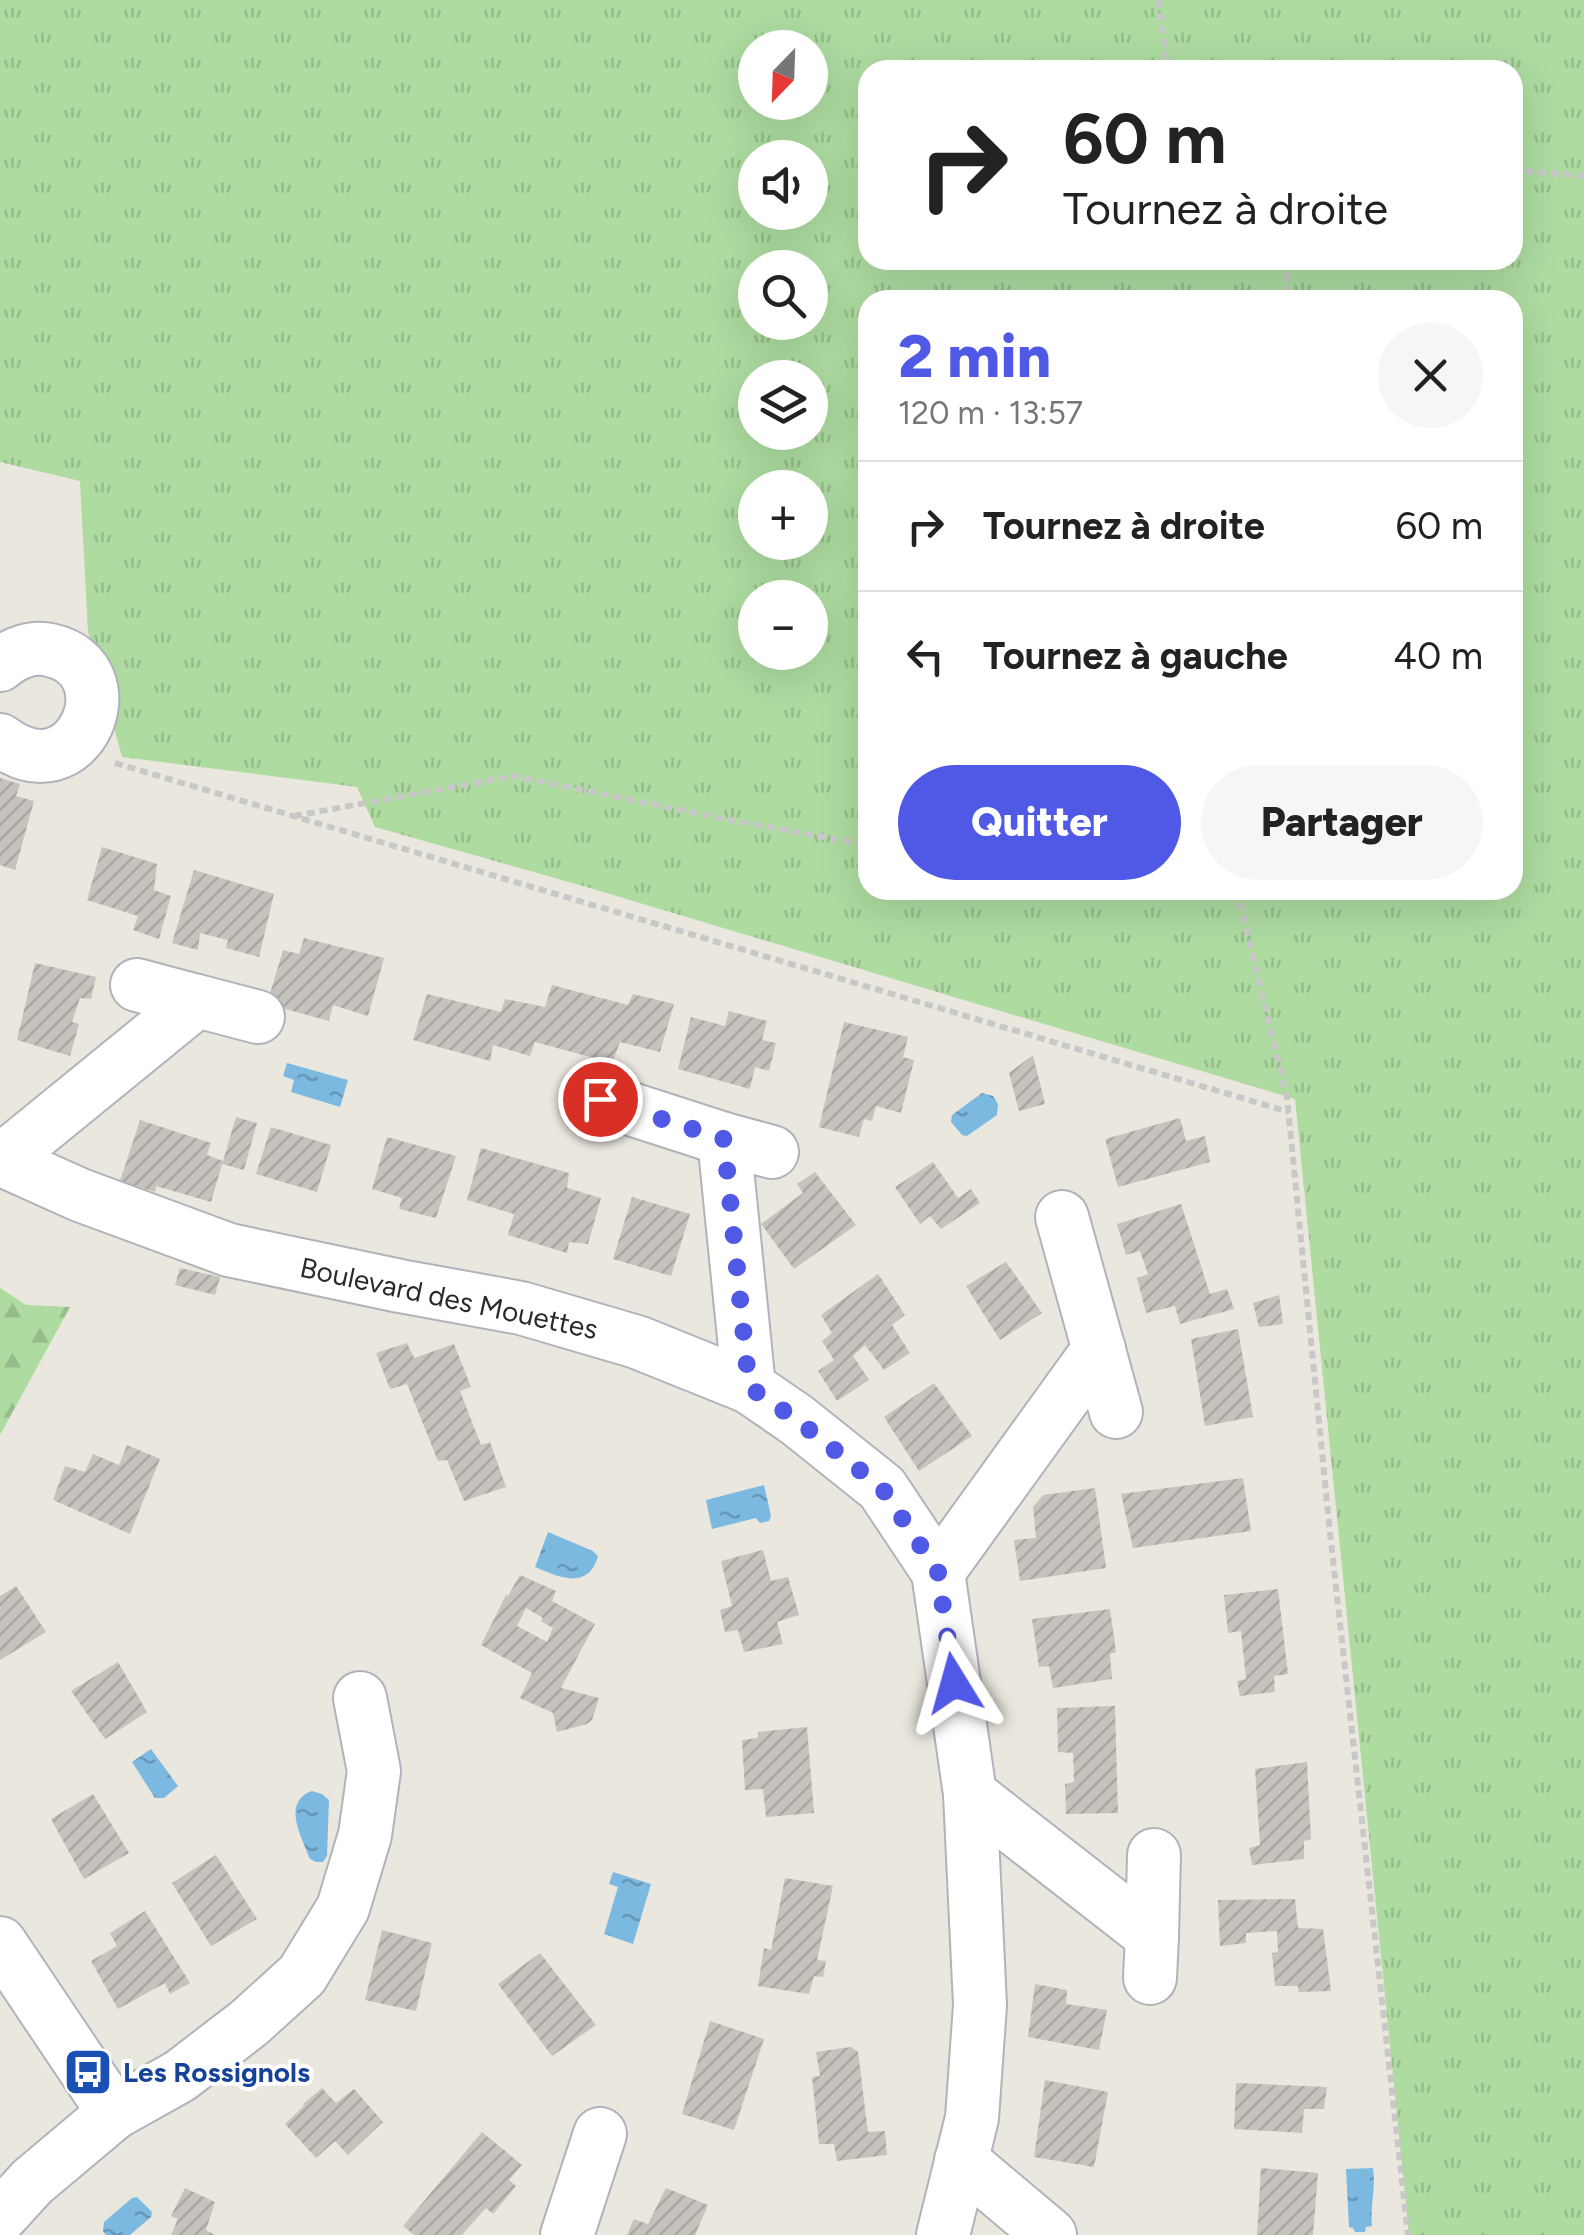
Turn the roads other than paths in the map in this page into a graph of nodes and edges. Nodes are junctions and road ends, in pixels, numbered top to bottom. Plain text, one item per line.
1 (6, 650) edge
2 (25, 748) edge
3 (137, 984) dead end
4 (197, 1002) junction
5 (258, 1017) dead end
6 (600, 1099) dead end
7 (1, 1159) edge
8 (1062, 1217) dead end
9 (1099, 1349) junction
10 (749, 1387) junction
11 (1116, 1412) dead end
12 (938, 1572) junction
13 (360, 1698) dead end
14 (970, 1794) junction
15 (1154, 1856) dead end
16 (0, 1943) edge
17 (114, 2113) junction
18 (600, 2134) dead end
19 (961, 2160) junction
20 (0, 2217) edge
21 (568, 2235) edge
22 (943, 2235) edge
23 (1050, 2235) edge

1 - 2 street
3 - 4 street
4 - 5 street
4 - 7 street
6 - 10 street
7 - 10 street, Boulevard des Mouettes
8 - 9 street
9 - 11 street
9 - 12 street
10 - 12 street, Boulevard des Mouettes
12 - 14 street, Boulevard des Mouettes
13 - 17 street
14 - 15 street
14 - 19 street, Boulevard des Mouettes
16 - 17 street
17 - 20 street
18 - 21 street
19 - 22 street, Boulevard des Mouettes
19 - 23 street

